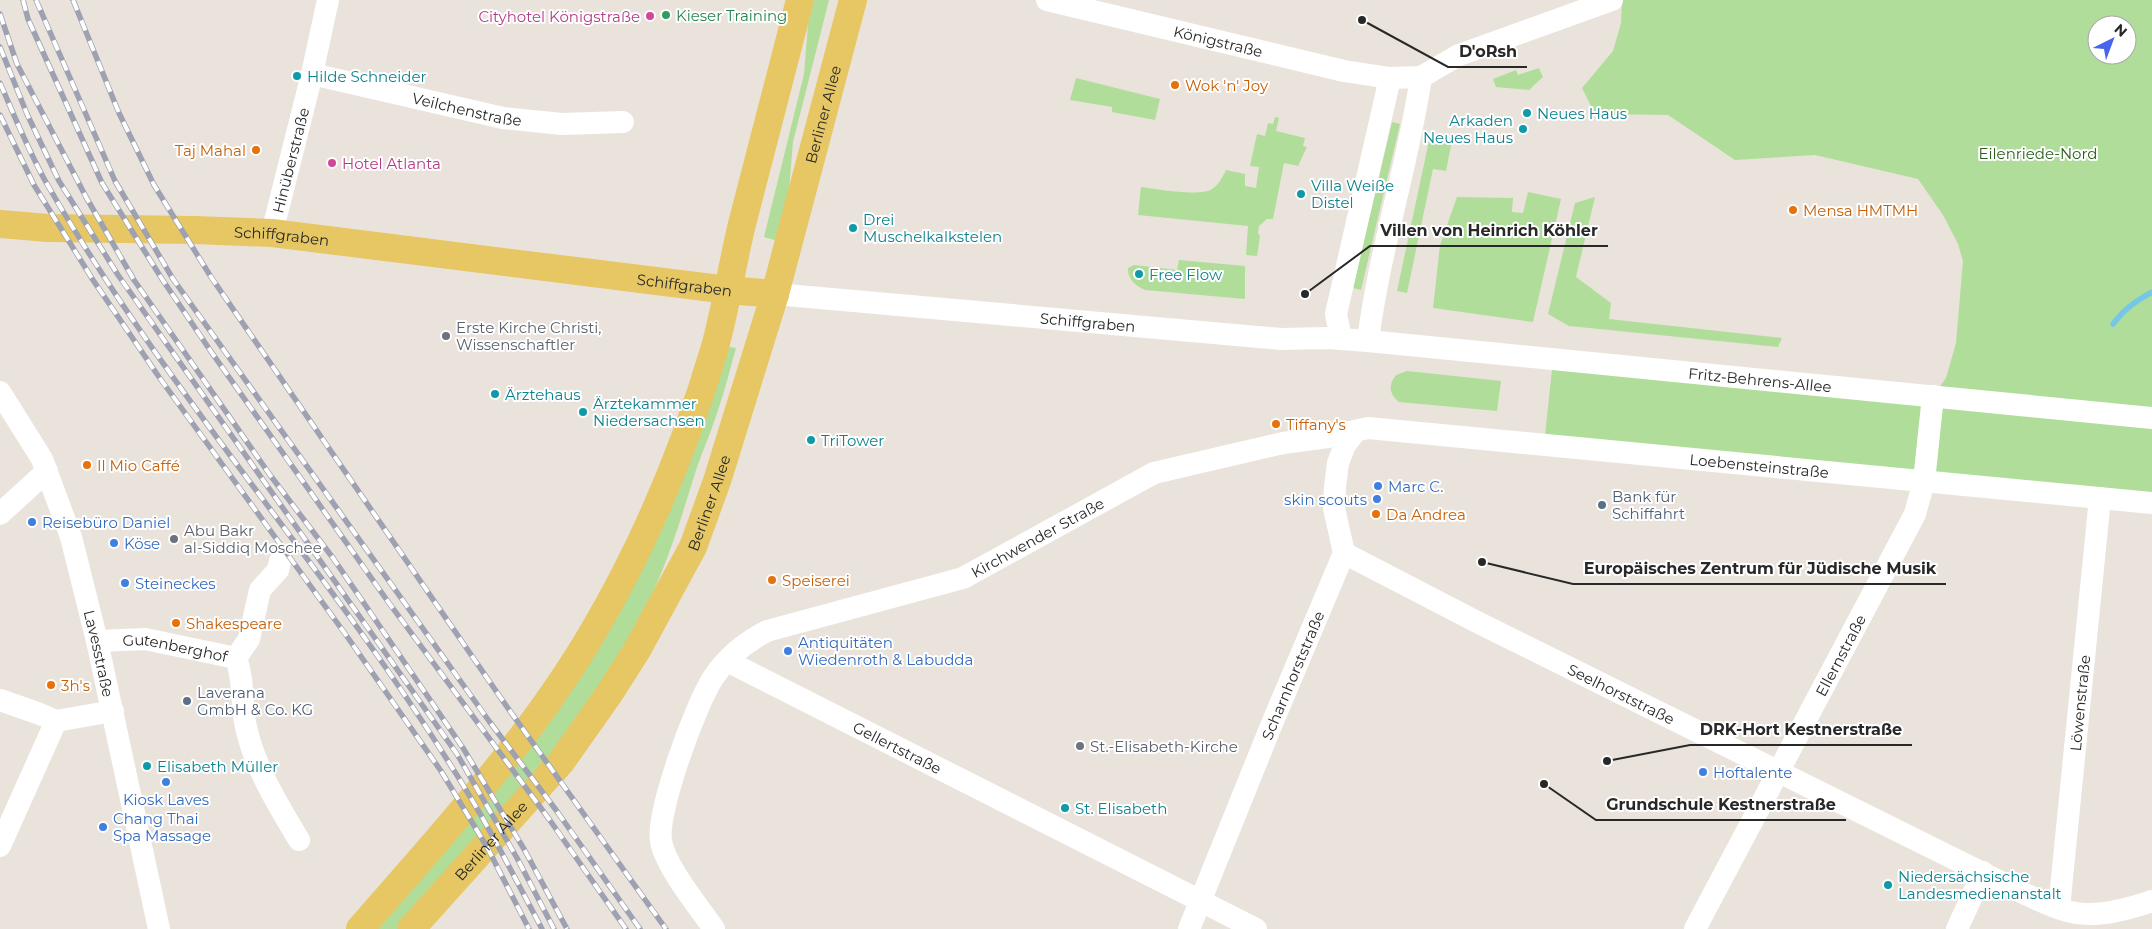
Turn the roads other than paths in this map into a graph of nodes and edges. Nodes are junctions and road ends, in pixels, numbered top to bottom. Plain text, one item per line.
1 (328, 0) edge
2 (800, 0) edge
3 (854, 0) edge
4 (1047, 0) edge
5 (1612, 0) edge
6 (312, 74) junction
7 (1421, 77) junction
8 (1390, 78) junction
9 (623, 122) dead end
10 (0, 224) edge
11 (272, 233) junction
12 (728, 290) junction
13 (775, 294) junction
14 (1341, 339) junction
15 (1368, 340) junction
16 (0, 392) edge
17 (1933, 396) junction
18 (2152, 418) edge
19 (1362, 430) junction
20 (47, 471) junction
21 (1924, 480) junction
22 (2100, 498) junction
23 (2152, 503) edge
24 (0, 514) edge
25 (1344, 553) junction
26 (280, 561) dead end
27 (97, 641) junction
28 (236, 658) junction
29 (727, 661) junction
30 (0, 700) edge
31 (112, 711) junction
32 (56, 721) junction
33 (1779, 771) junction
34 (298, 840) dead end
35 (0, 846) edge
36 (1983, 872) junction
37 (1200, 901) junction
38 (2152, 901) edge
39 (2059, 908) junction
40 (159, 929) edge
41 (360, 929) edge
42 (412, 929) edge
43 (714, 929) edge
44 (1189, 929) edge
45 (1256, 929) edge
46 (1695, 929) edge
47 (1957, 929) edge

1 - 6 street, Hinüberstraße
2 - 12 main road
3 - 13 main road, Berliner Allee
4 - 8 street, Königstraße
5 - 7 street
6 - 9 street, Veilchenstraße
6 - 11 street, Hinüberstraße
7 - 8 street
7 - 15 street
8 - 14 street
10 - 11 main road, Schiffgraben
11 - 12 main road, Schiffgraben
12 - 13 main road, Schiffgraben
12 - 41 main road
13 - 14 street, Schiffgraben
13 - 42 main road, Berliner Allee
14 - 15 street, Schiffgraben
15 - 17 street, Fritz-Behrens-Allee
16 - 20 street, Lavesstraße
17 - 18 street, Fritz-Behrens-Allee
17 - 21 street, Ellernstraße
19 - 21 street, Loebensteinstraße
19 - 25 street
19 - 29 street, Kirchwender Straße
20 - 24 street
20 - 27 street, Lavesstraße
21 - 22 street, Loebensteinstraße
21 - 33 street, Ellernstraße
22 - 23 street, Loebensteinstraße
22 - 39 street, Löwenstraße
25 - 33 street, Seelhorststraße
25 - 37 street, Scharnhorststraße
26 - 28 street
27 - 28 street, Gutenberghof
27 - 31 street, Lavesstraße
28 - 34 street, Gutenberghof
29 - 37 street, Gellertstraße
29 - 43 street
30 - 32 street
31 - 32 street
31 - 40 street, Lavesstraße
32 - 35 street
33 - 36 street, Seelhorststraße
33 - 46 street, Ellernstraße
36 - 39 street, Seelhorststraße
36 - 47 street
37 - 44 street, Scharnhorststraße
37 - 45 street, Gellertstraße
38 - 39 street, Seelhorststraße

